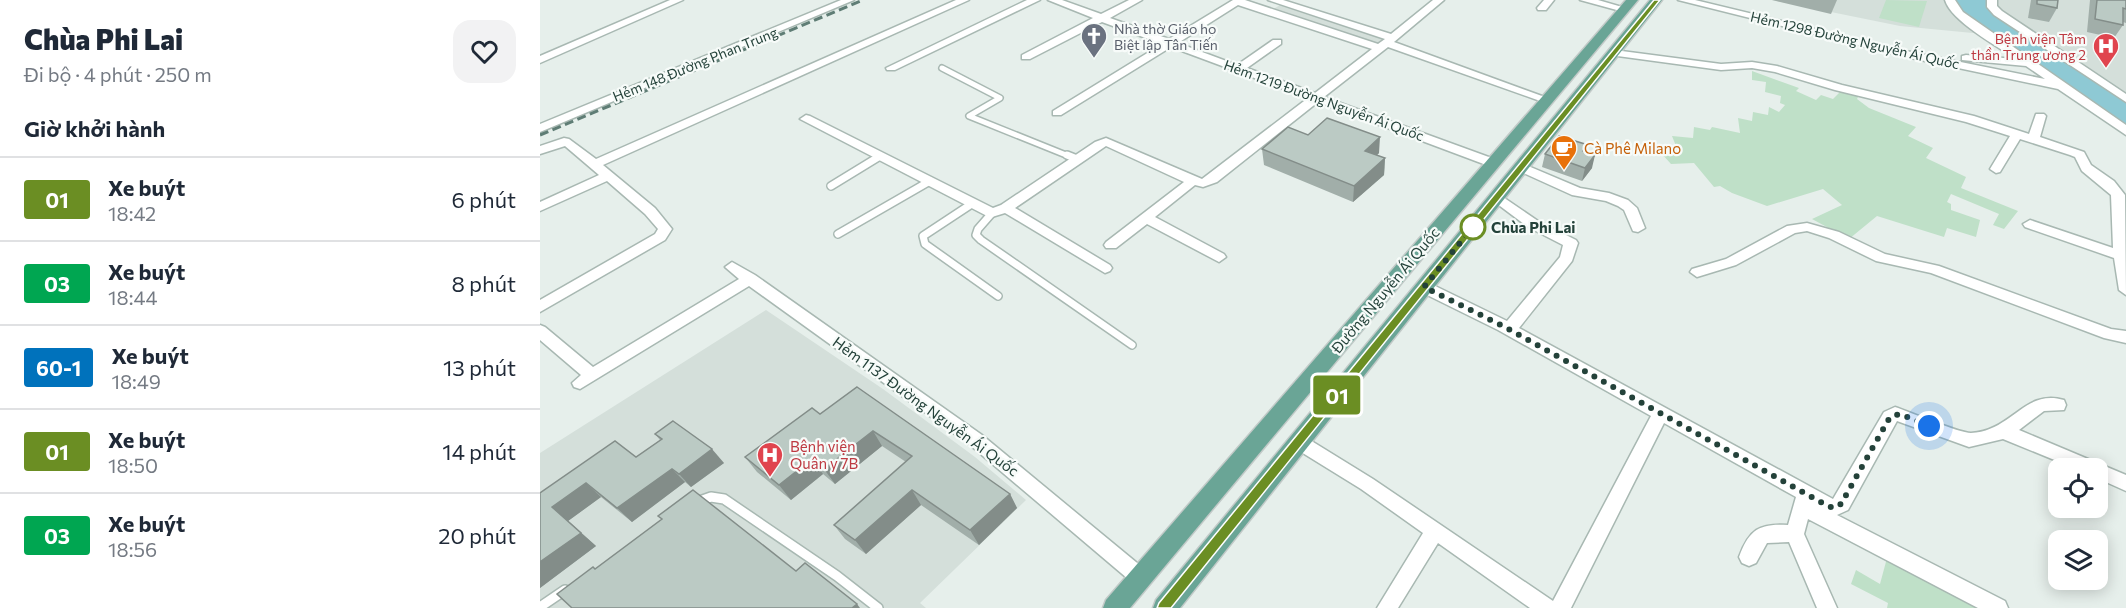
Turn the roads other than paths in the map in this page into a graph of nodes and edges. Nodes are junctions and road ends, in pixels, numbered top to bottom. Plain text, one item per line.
1 (678, 0) edge
2 (849, 0) edge
3 (964, 0) edge
4 (1035, 0) edge
5 (1053, 0) edge
6 (1137, 0) edge
7 (1273, 0) edge
8 (1439, 0) edge
9 (1585, 0) edge
10 (1656, 0) edge
11 (1683, 0) edge
12 (1950, 0) edge
13 (1992, 0) edge
14 (1238, 1) edge
15 (1628, 5) edge
16 (1103, 19) junction
17 (1277, 42) dead end
18 (1168, 43) junction
19 (1387, 43) junction
20 (1614, 53) junction
21 (1026, 57) dead end
22 (540, 60) edge
23 (1951, 63) junction
24 (2029, 63) junction
25 (891, 68) dead end
26 (942, 68) dead end
27 (1238, 69) junction
28 (2062, 86) junction
29 (1314, 97) junction
30 (2126, 99) edge
31 (1547, 100) junction
32 (1057, 112) dead end
33 (2040, 116) dead end
34 (806, 119) dead end
35 (540, 128) edge
36 (2126, 131) edge
37 (2017, 134) junction
38 (2032, 138) junction
39 (540, 150) edge
40 (880, 156) junction
41 (1077, 159) junction
42 (1493, 163) junction
43 (596, 164) junction
44 (1521, 167) junction
45 (1996, 169) dead end
46 (608, 176) junction
47 (930, 181) junction
48 (1193, 181) junction
49 (831, 186) dead end
50 (1497, 197) junction
51 (973, 203) junction
52 (540, 207) edge
53 (999, 211) junction
54 (1146, 218) junction
55 (2030, 224) dead end
56 (1638, 228) dead end
57 (838, 234) dead end
58 (1111, 245) dead end
59 (1219, 257) dead end
60 (2122, 258) edge
61 (732, 267) dead end
62 (1106, 268) dead end
63 (1697, 272) dead end
64 (750, 279) junction
65 (1424, 287) junction
66 (2126, 290) edge
67 (998, 296) dead end
68 (540, 307) edge
69 (1509, 329) junction
70 (540, 331) edge
71 (2126, 337) edge
72 (1132, 345) dead end
73 (2058, 405) dead end
74 (1660, 414) junction
75 (2004, 432) junction
76 (1299, 442) junction
77 (2068, 458) edge
78 (2108, 475) edge
79 (2126, 483) edge
80 (1804, 501) junction
81 (692, 504) edge
82 (1435, 531) junction
83 (1795, 534) junction
84 (1749, 557) dead end
85 (1141, 578) junction
86 (578, 581) edge
87 (540, 607) edge
88 (878, 608) edge
89 (1115, 608) edge
90 (1165, 608) edge
91 (1387, 608) edge
92 (1547, 608) edge
93 (1560, 608) edge
94 (1827, 608) edge
95 (1998, 608) edge

1 - 22 street
2 - 35 street, Hẻm 148 Đường Phan Trung
3 - 43 street
4 - 25 street
5 - 16 street, Hẻm 1219 Đường Nguyễn Ái Quốc
6 - 16 street
7 - 19 street
8 - 19 street
9 - 15 street
10 - 20 main road, Đường Nguyễn Ái Quốc
11 - 23 street, Hẻm 1298 Đường Nguyễn Ái Quốc
12 - 24 street
13 - 30 street
14 - 18 street
14 - 19 street
15 - 31 main road, Đường Nguyễn Ái Quốc
16 - 18 street, Hẻm 1219 Đường Nguyễn Ái Quốc
16 - 21 street
17 - 27 street
18 - 27 street, Hẻm 1219 Đường Nguyễn Ái Quốc
18 - 32 street
19 - 29 street
19 - 31 street
20 - 37 street
20 - 44 main road, Đường Nguyễn Ái Quốc
23 - 24 street
23 - 28 street, Hẻm 1298 Đường Nguyễn Ái Quốc
24 - 28 street
26 - 41 lane
27 - 29 street, Hẻm 1219 Đường Nguyễn Ái Quốc
28 - 36 street
29 - 42 street, Hẻm 1219 Đường Nguyễn Ái Quốc
29 - 48 street
31 - 42 main road, Đường Nguyễn Ái Quốc
33 - 38 street
34 - 40 street
37 - 38 street
37 - 45 street
38 - 60 street
39 - 43 street
40 - 47 street
40 - 49 lane
41 - 48 street
41 - 53 street
42 - 85 main road, Đường Nguyễn Ái Quốc
43 - 46 street
44 - 50 main road, Đường Nguyễn Ái Quốc
44 - 56 street
46 - 52 street
46 - 68 street
47 - 51 street
47 - 57 lane
48 - 54 street
50 - 65 main road, Đường Nguyễn Ái Quốc
50 - 69 street
51 - 53 street
51 - 67 lane
53 - 62 street
53 - 72 lane
54 - 58 street
54 - 59 street
55 - 60 street
60 - 66 street
61 - 64 street, Hẻm 1137 Đường Nguyễn Ái Quốc
63 - 71 street
64 - 70 street
64 - 85 street, Hẻm 1137 Đường Nguyễn Ái Quốc
65 - 69 street
65 - 76 main road, Đường Nguyễn Ái Quốc
69 - 74 street
73 - 75 street
74 - 80 street
74 - 93 street
75 - 77 street
75 - 80 street
76 - 82 street
76 - 90 main road, Đường Nguyễn Ái Quốc
78 - 79 street
80 - 83 street
80 - 95 street
81 - 88 lane
82 - 91 street
82 - 92 street
83 - 84 street
83 - 94 street
85 - 89 main road, Đường Nguyễn Ái Quốc
86 - 87 lane

